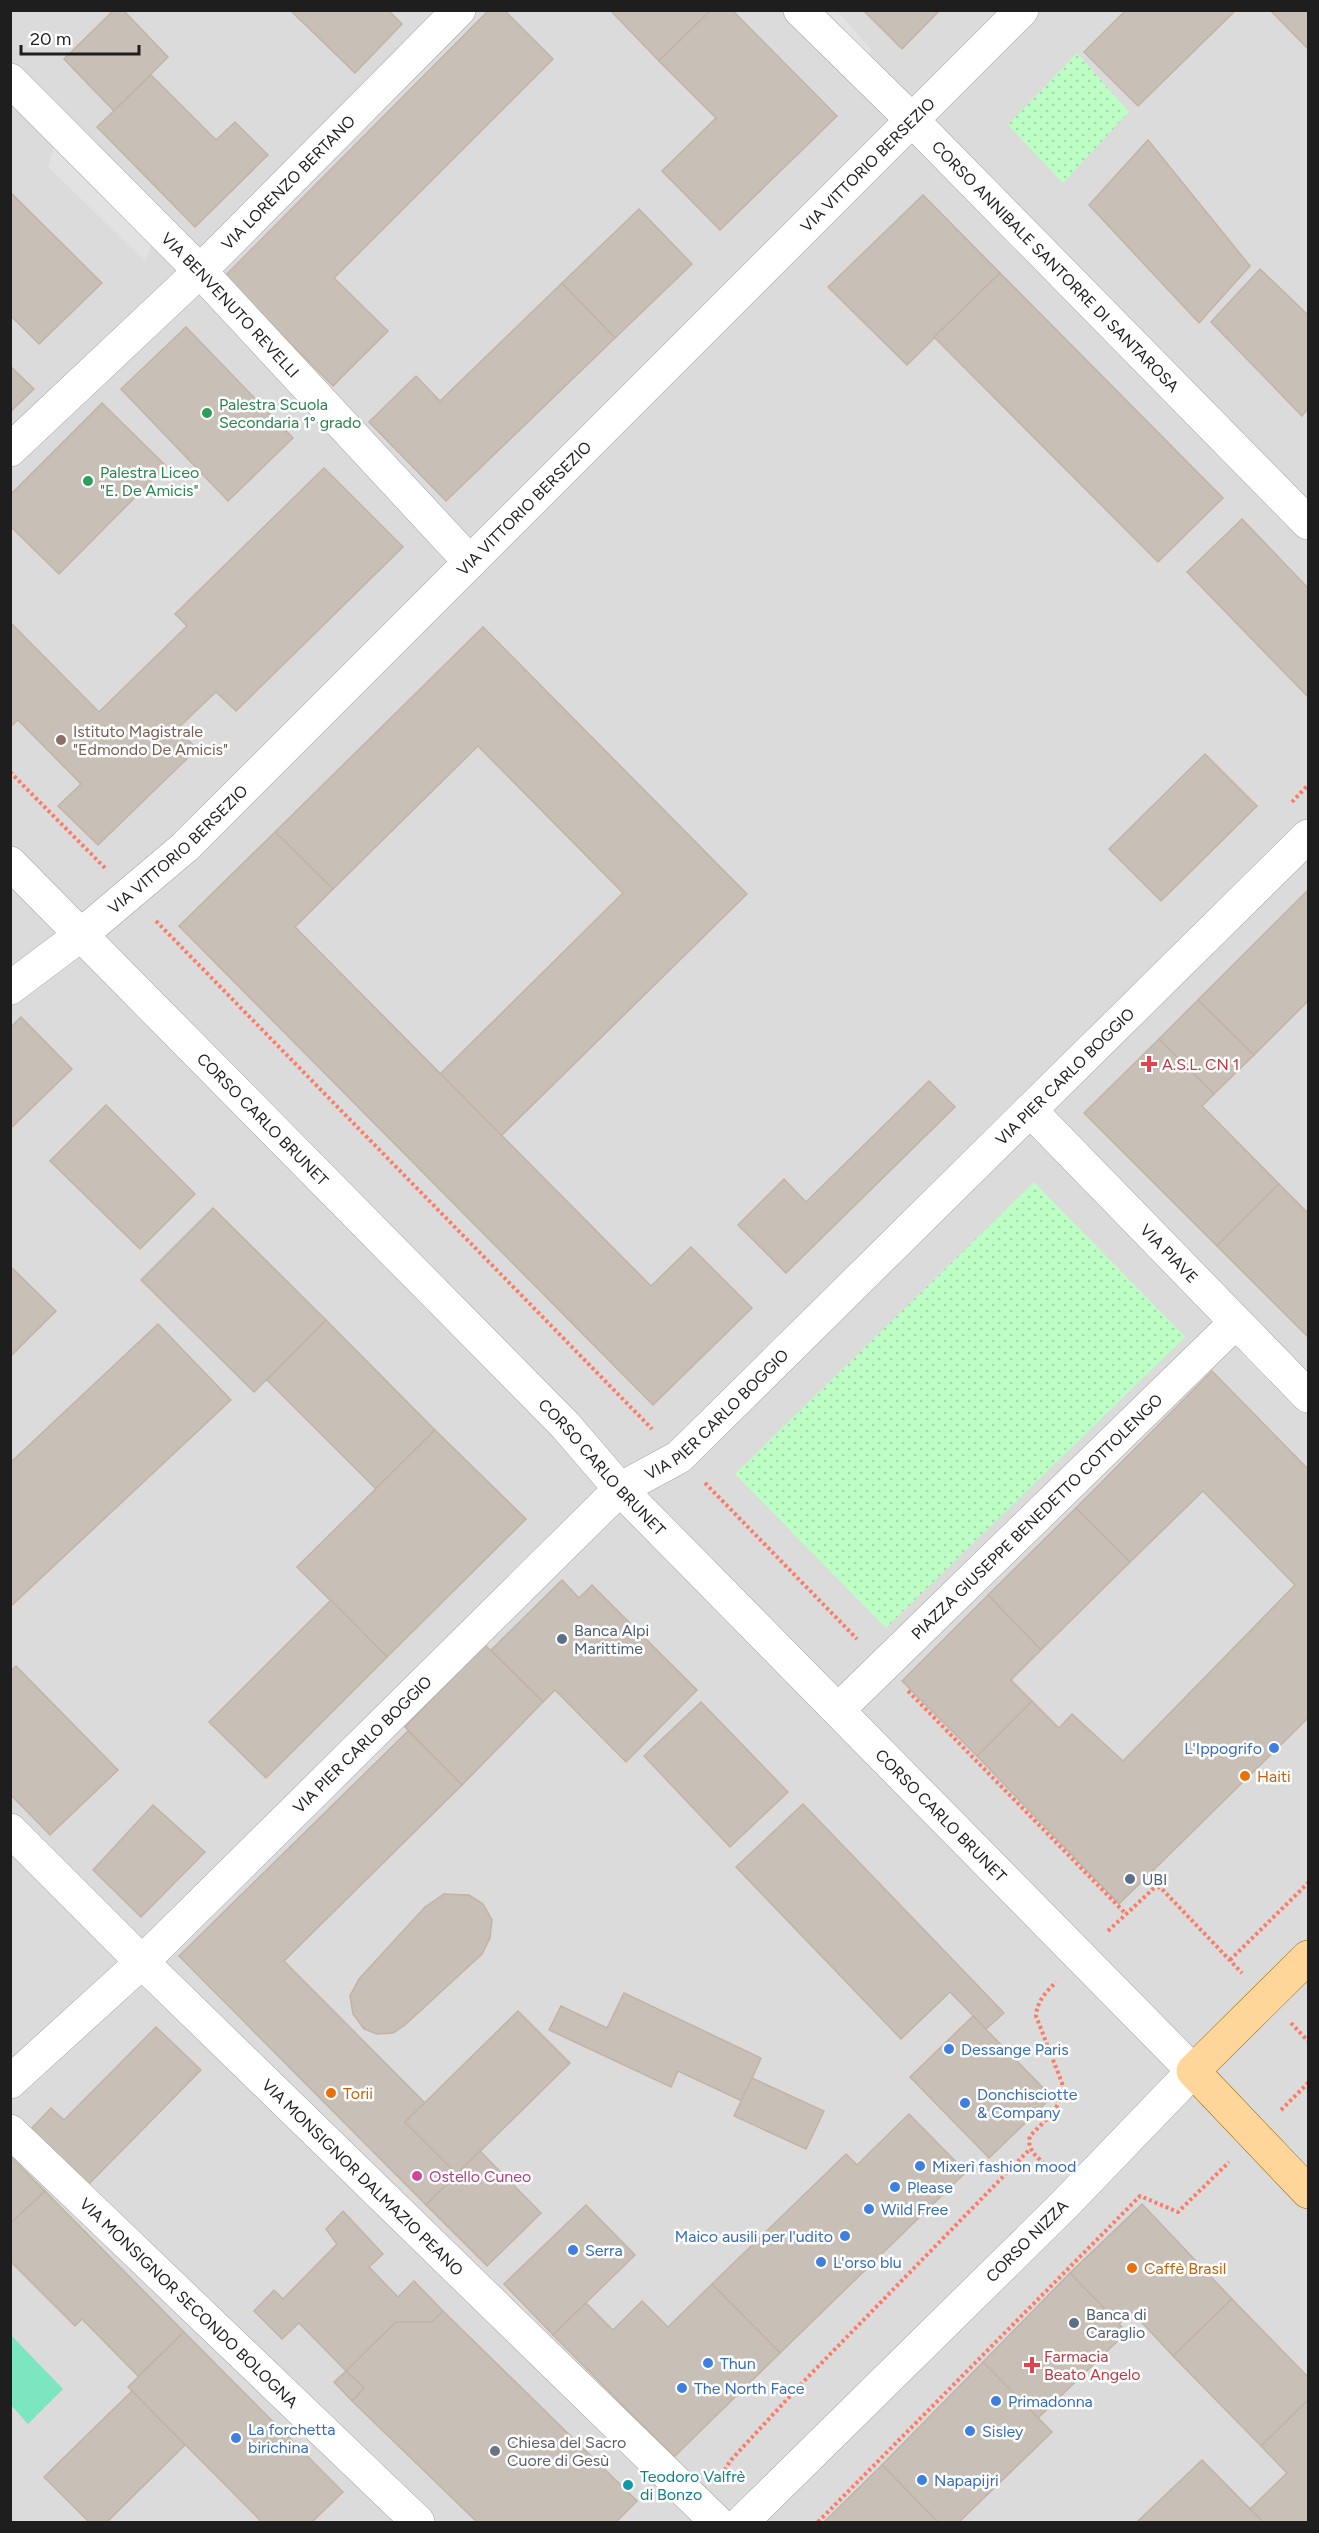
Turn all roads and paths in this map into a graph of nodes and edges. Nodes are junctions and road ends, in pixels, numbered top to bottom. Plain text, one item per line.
1 (459, 10) edge
2 (800, 10) edge
3 (1022, 10) edge
4 (10, 80) edge
5 (913, 121) junction
6 (200, 271) junction
7 (10, 450) edge
8 (1308, 523) edge
9 (470, 562) junction
10 (10, 772) edge
11 (1308, 836) edge
12 (10, 863) edge
13 (130, 894) junction
14 (82, 934) junction
15 (10, 988) edge
16 (1030, 1110) junction
17 (1235, 1323) junction
18 (1308, 1396) edge
19 (679, 1457) junction
20 (620, 1489) junction
21 (884, 1666) junction
22 (839, 1710) junction
23 (10, 1830) edge
24 (1308, 1883) edge
25 (1126, 1914) junction
26 (1308, 1957) edge
27 (1081, 1958) junction
28 (1230, 1960) junction
29 (142, 1962) junction
30 (1267, 1998) junction
31 (1308, 2041) edge
32 (1193, 2071) junction
33 (10, 2082) edge
34 (10, 2131) edge
35 (1308, 2192) edge
36 (1178, 2212) dead end
37 (709, 2515) edge
38 (418, 2523) edge
39 (742, 2523) edge
40 (818, 2523) edge

1 - 6 street, VIA LORENZO BERTANO
2 - 5 street, CORSO ANNIBALE SANTORRE DI SANTAROSA
3 - 5 street, VIA VITTORIO BERSEZIO
4 - 6 street, VIA BENVENUTO REVELLI
5 - 8 street, CORSO ANNIBALE SANTORRE DI SANTAROSA
5 - 9 street, VIA VITTORIO BERSEZIO
6 - 7 street, VIA LORENZO BERTANO
6 - 9 street, VIA BENVENUTO REVELLI
9 - 13 street, VIA VITTORIO BERSEZIO
10 - 13 path
11 - 16 street, VIA PIER CARLO BOGGIO
12 - 14 street, CORSO CARLO BRUNET
13 - 14 street, VIA VITTORIO BERSEZIO
13 - 19 path
14 - 15 street, VIA VITTORIO BERSEZIO
14 - 20 street, CORSO CARLO BRUNET
16 - 17 street, VIA PIAVE
16 - 19 street, VIA PIER CARLO BOGGIO
17 - 18 street, VIA PIAVE
17 - 21 street, PIAZZA GIUSEPPE BENEDETTO COTTOLENGO
19 - 20 street, VIA PIER CARLO BOGGIO
19 - 21 path
20 - 22 street, CORSO CARLO BRUNET
20 - 29 street, VIA PIER CARLO BOGGIO
21 - 22 street, PIAZZA GIUSEPPE BENEDETTO COTTOLENGO
21 - 25 path
22 - 27 street, CORSO CARLO BRUNET
23 - 29 street, VIA MONSIGNOR DALMAZIO PEANO
24 - 28 path
25 - 27 path
25 - 28 path
26 - 30 main road, CORSO NIZZA
27 - 32 street, CORSO CARLO BRUNET
27 - 37 path
28 - 30 path
29 - 33 street, VIA PIER CARLO BOGGIO
29 - 37 street, VIA MONSIGNOR DALMAZIO PEANO
30 - 31 path
30 - 32 main road, CORSO NIZZA
32 - 35 main road
32 - 39 street, CORSO NIZZA
34 - 38 street, VIA MONSIGNOR SECONDO BOLOGNA
36 - 40 path

